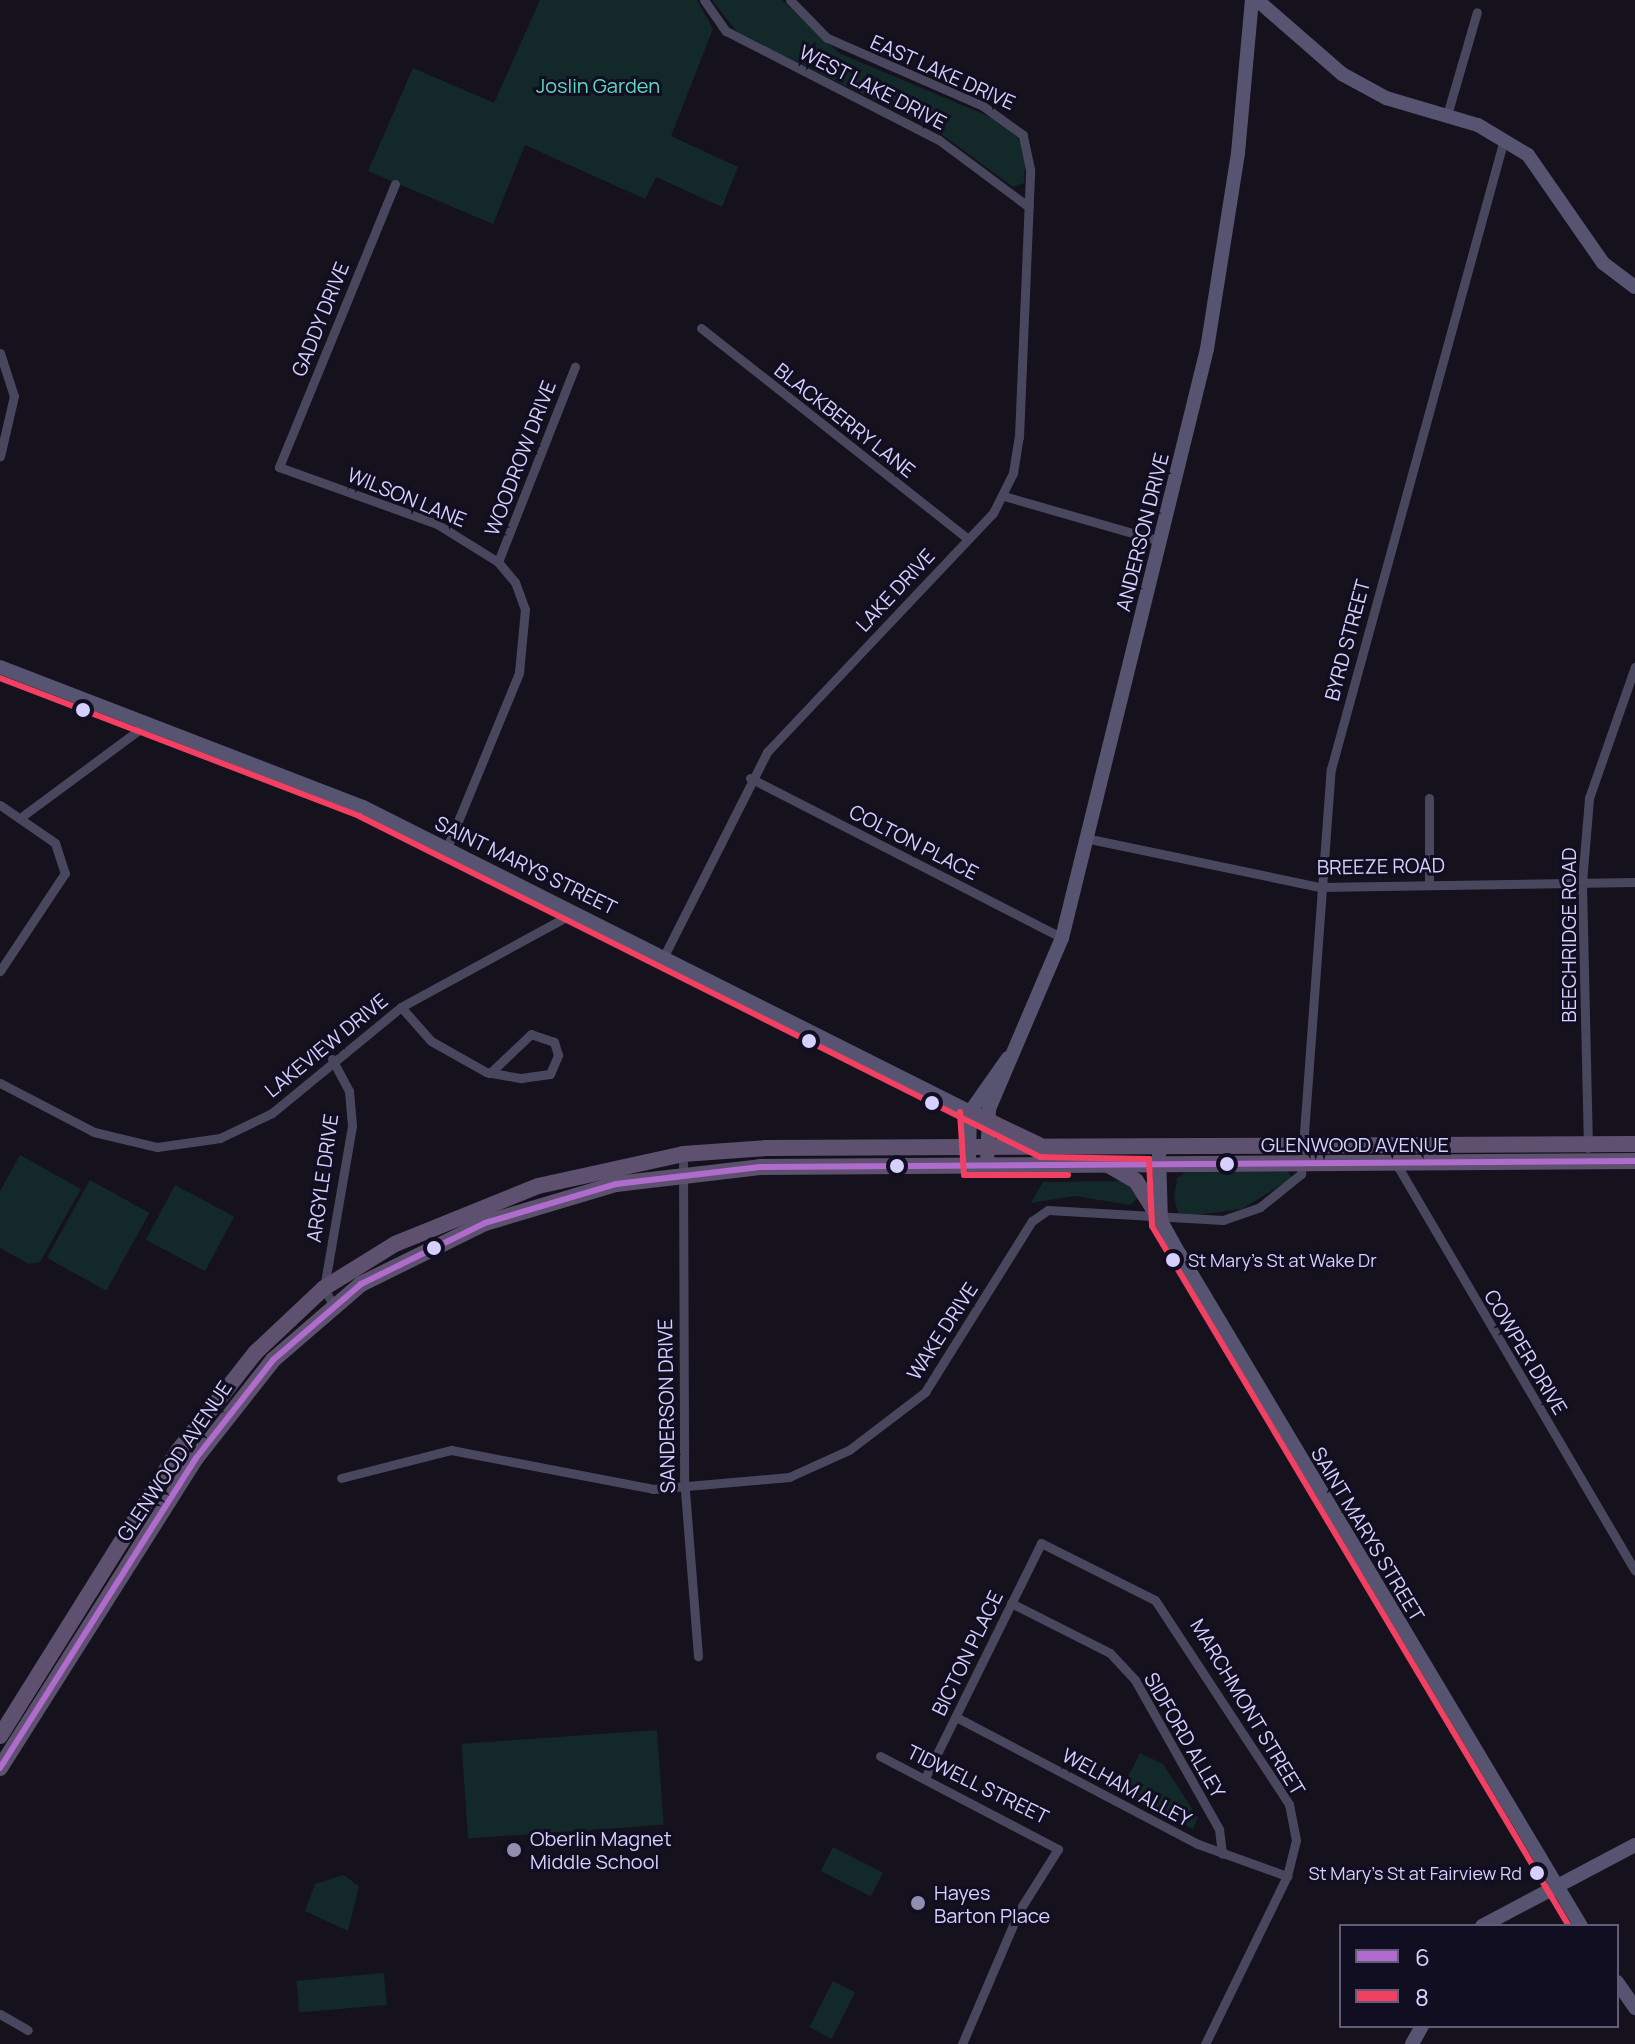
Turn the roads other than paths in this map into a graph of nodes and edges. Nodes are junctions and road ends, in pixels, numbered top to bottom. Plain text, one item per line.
1 (704, 0) edge
2 (790, 0) edge
3 (1254, 0) edge
4 (1477, 12) dead end
5 (1447, 115) junction
6 (1504, 138) junction
7 (395, 184) dead end
8 (1029, 207) junction
9 (1635, 287) edge
10 (701, 328) dead end
11 (0, 353) edge
12 (575, 367) dead end
13 (0, 456) edge
14 (279, 467) joint
15 (1004, 496) junction
16 (968, 539) junction
17 (1160, 541) junction
18 (498, 562) junction
19 (0, 667) edge
20 (1635, 667) edge
21 (143, 727) junction
22 (750, 778) junction
23 (1429, 798) dead end
24 (0, 805) edge
25 (24, 815) junction
26 (1085, 838) junction
27 (447, 848) junction
28 (1429, 882) junction
29 (1582, 882) junction
30 (1635, 882) edge
31 (1320, 887) junction
32 (575, 912) junction
33 (1062, 938) junction
34 (664, 956) junction
35 (0, 971) edge
36 (401, 1007) junction
37 (1008, 1058) junction
38 (332, 1059) junction
39 (490, 1073) junction
40 (0, 1083) edge
41 (970, 1112) junction
42 (988, 1118) junction
43 (1588, 1144) junction
44 (1635, 1144) edge
45 (970, 1147) junction
46 (988, 1147) junction
47 (1044, 1148) junction
48 (683, 1154) junction
49 (1159, 1156) junction
50 (1304, 1157) junction
51 (1394, 1157) junction
52 (1635, 1161) edge
53 (1589, 1163) junction
54 (1105, 1164) junction
55 (969, 1166) junction
56 (987, 1166) junction
57 (685, 1173) junction
58 (1161, 1221) junction
59 (324, 1288) junction
60 (333, 1305) junction
61 (341, 1478) dead end
62 (685, 1490) junction
63 (1041, 1543) joint
64 (1635, 1570) edge
65 (1011, 1603) junction
66 (698, 1656) dead end
67 (956, 1717) junction
68 (0, 1736) edge
69 (880, 1756) dead end
70 (0, 1768) edge
71 (925, 1778) junction
72 (1635, 1845) edge
73 (1222, 1854) junction
74 (1287, 1876) junction
75 (1555, 1885) junction
76 (1486, 1924) edge
77 (1580, 1924) edge
78 (1619, 1985) edge
79 (1635, 2008) edge
80 (0, 2014) edge
81 (28, 2030) dead end
82 (962, 2044) edge
83 (1205, 2044) edge

1 - 8 street, WEST LAKE DRIVE
2 - 8 street, EAST LAKE DRIVE
3 - 5 main road
3 - 17 main road, ANDERSON DRIVE
4 - 5 street
5 - 6 main road
6 - 9 main road
6 - 31 street, BYRD STREET
7 - 14 street, GADDY DRIVE
8 - 15 street, LAKE DRIVE
10 - 16 street, BLACKBERRY LANE
11 - 13 street
12 - 18 street, WOODROW DRIVE
14 - 18 street, WILSON LANE
15 - 16 street, LAKE DRIVE
15 - 17 street
16 - 22 street, LAKE DRIVE
17 - 26 main road, ANDERSON DRIVE
18 - 27 street, WILSON LANE
19 - 21 main road, SAINT MARYS STREET
20 - 29 street, BEECHRIDGE ROAD
21 - 25 street
21 - 27 main road, SAINT MARYS STREET
22 - 33 street, COLTON PLACE
22 - 34 street, LAKE DRIVE
23 - 28 street
24 - 25 street
25 - 35 street
26 - 31 street, BREEZE ROAD
26 - 33 main road, ANDERSON DRIVE
27 - 32 main road, SAINT MARYS STREET
28 - 29 street, BREEZE ROAD
28 - 31 street, BREEZE ROAD
29 - 30 street, BREEZE ROAD
29 - 43 street, BEECHRIDGE ROAD
31 - 50 street, BYRD STREET
32 - 34 main road, SAINT MARYS STREET
32 - 36 street, LAKEVIEW DRIVE
33 - 37 main road, ANDERSON DRIVE
34 - 41 main road, SAINT MARYS STREET
36 - 38 street, LAKEVIEW DRIVE
36 - 39 street
37 - 41 main road, ANDERSON DRIVE
37 - 42 main road, ANDERSON DRIVE
38 - 40 street, LAKEVIEW DRIVE
38 - 59 street, ARGYLE DRIVE
39 - 39 street
41 - 42 main road
41 - 45 main road
42 - 46 main road
42 - 47 main road
43 - 44 main road, GLENWOOD AVENUE
43 - 51 main road, GLENWOOD AVENUE
43 - 53 street, BEECHRIDGE ROAD
45 - 46 main road, GLENWOOD AVENUE
45 - 48 main road, GLENWOOD AVENUE
45 - 55 main road
46 - 47 main road, GLENWOOD AVENUE
46 - 56 main road
47 - 49 main road, GLENWOOD AVENUE
48 - 57 street, SANDERSON DRIVE
48 - 59 main road, GLENWOOD AVENUE
49 - 50 main road, GLENWOOD AVENUE
49 - 54 main road, GLENWOOD AVENUE
49 - 58 main road, SAINT MARYS STREET
50 - 51 main road, GLENWOOD AVENUE
50 - 58 street, WAKE DRIVE
51 - 53 main road, GLENWOOD AVENUE
51 - 64 street, COWPER DRIVE
52 - 53 main road, GLENWOOD AVENUE
54 - 56 main road, GLENWOOD AVENUE
54 - 58 main road
55 - 56 main road, GLENWOOD AVENUE
55 - 57 main road, GLENWOOD AVENUE
57 - 60 main road, GLENWOOD AVENUE
57 - 62 street, SANDERSON DRIVE
58 - 62 street, WAKE DRIVE
58 - 75 main road, SAINT MARYS STREET
59 - 60 street
59 - 68 main road, GLENWOOD AVENUE
60 - 70 main road, GLENWOOD AVENUE
61 - 62 street, WAKE DRIVE
62 - 66 street, SANDERSON DRIVE
63 - 65 street, BICTON PLACE
63 - 74 street, MARCHMONT STREET
65 - 67 street, BICTON PLACE
65 - 73 street, SIDFORD ALLEY
67 - 71 street, BICTON PLACE
67 - 73 street, WELHAM ALLEY
69 - 71 street, TIDWELL STREET
71 - 82 street, TIDWELL STREET
72 - 75 main road
73 - 74 street, WELHAM ALLEY
74 - 83 street, MARCHMONT STREET
75 - 76 main road
75 - 77 main road, SAINT MARYS STREET
78 - 79 main road
80 - 81 street

